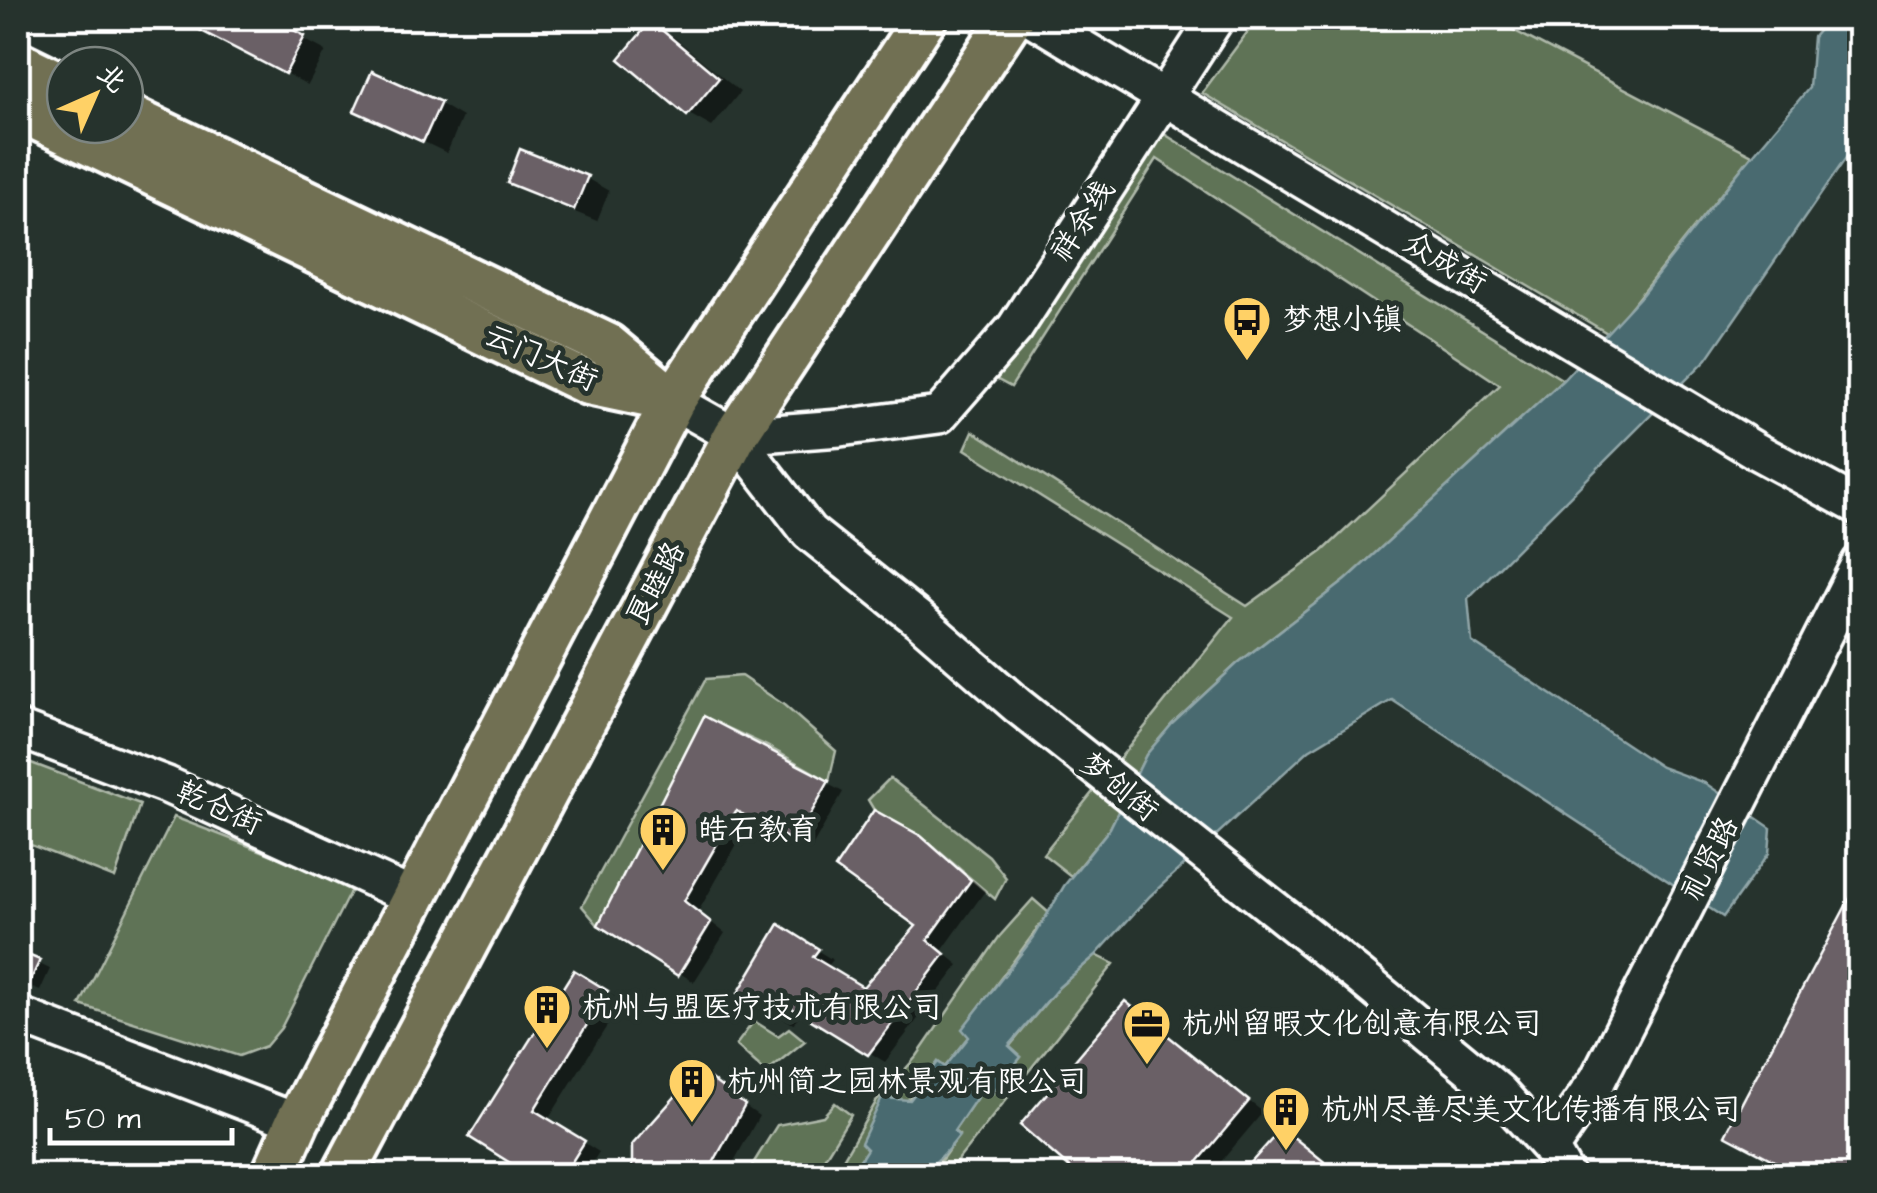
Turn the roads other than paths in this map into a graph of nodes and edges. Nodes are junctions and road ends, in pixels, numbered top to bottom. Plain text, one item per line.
1 (925, 18) edge
2 (1011, 18) edge
3 (1032, 18) edge
4 (1216, 18) edge
5 (18, 63) edge
6 (45, 76) edge
7 (1164, 95) junction
8 (18, 109) edge
9 (145, 125) edge
10 (673, 401) junction
11 (734, 436) junction
12 (1860, 507) edge
13 (1860, 563) edge
14 (18, 729) edge
15 (415, 898) junction
16 (18, 1016) edge
17 (297, 1122) junction
18 (1558, 1162) edge
19 (274, 1176) edge
20 (342, 1176) edge

1 - 10 main road
2 - 11 main road, 良睦路
3 - 7 street, 众成街
4 - 7 street, 祥余线
5 - 6 main road
7 - 11 street, 祥余线
7 - 12 street, 众成街
8 - 10 main road, 云门大街
9 - 10 main road, 云门大街
10 - 11 street, 梦创街
10 - 15 main road
11 - 18 street, 梦创街
11 - 20 main road, 良睦路
13 - 18 street, 礼贤路
14 - 15 street, 乾仓街
15 - 17 main road
16 - 17 street
17 - 19 main road

